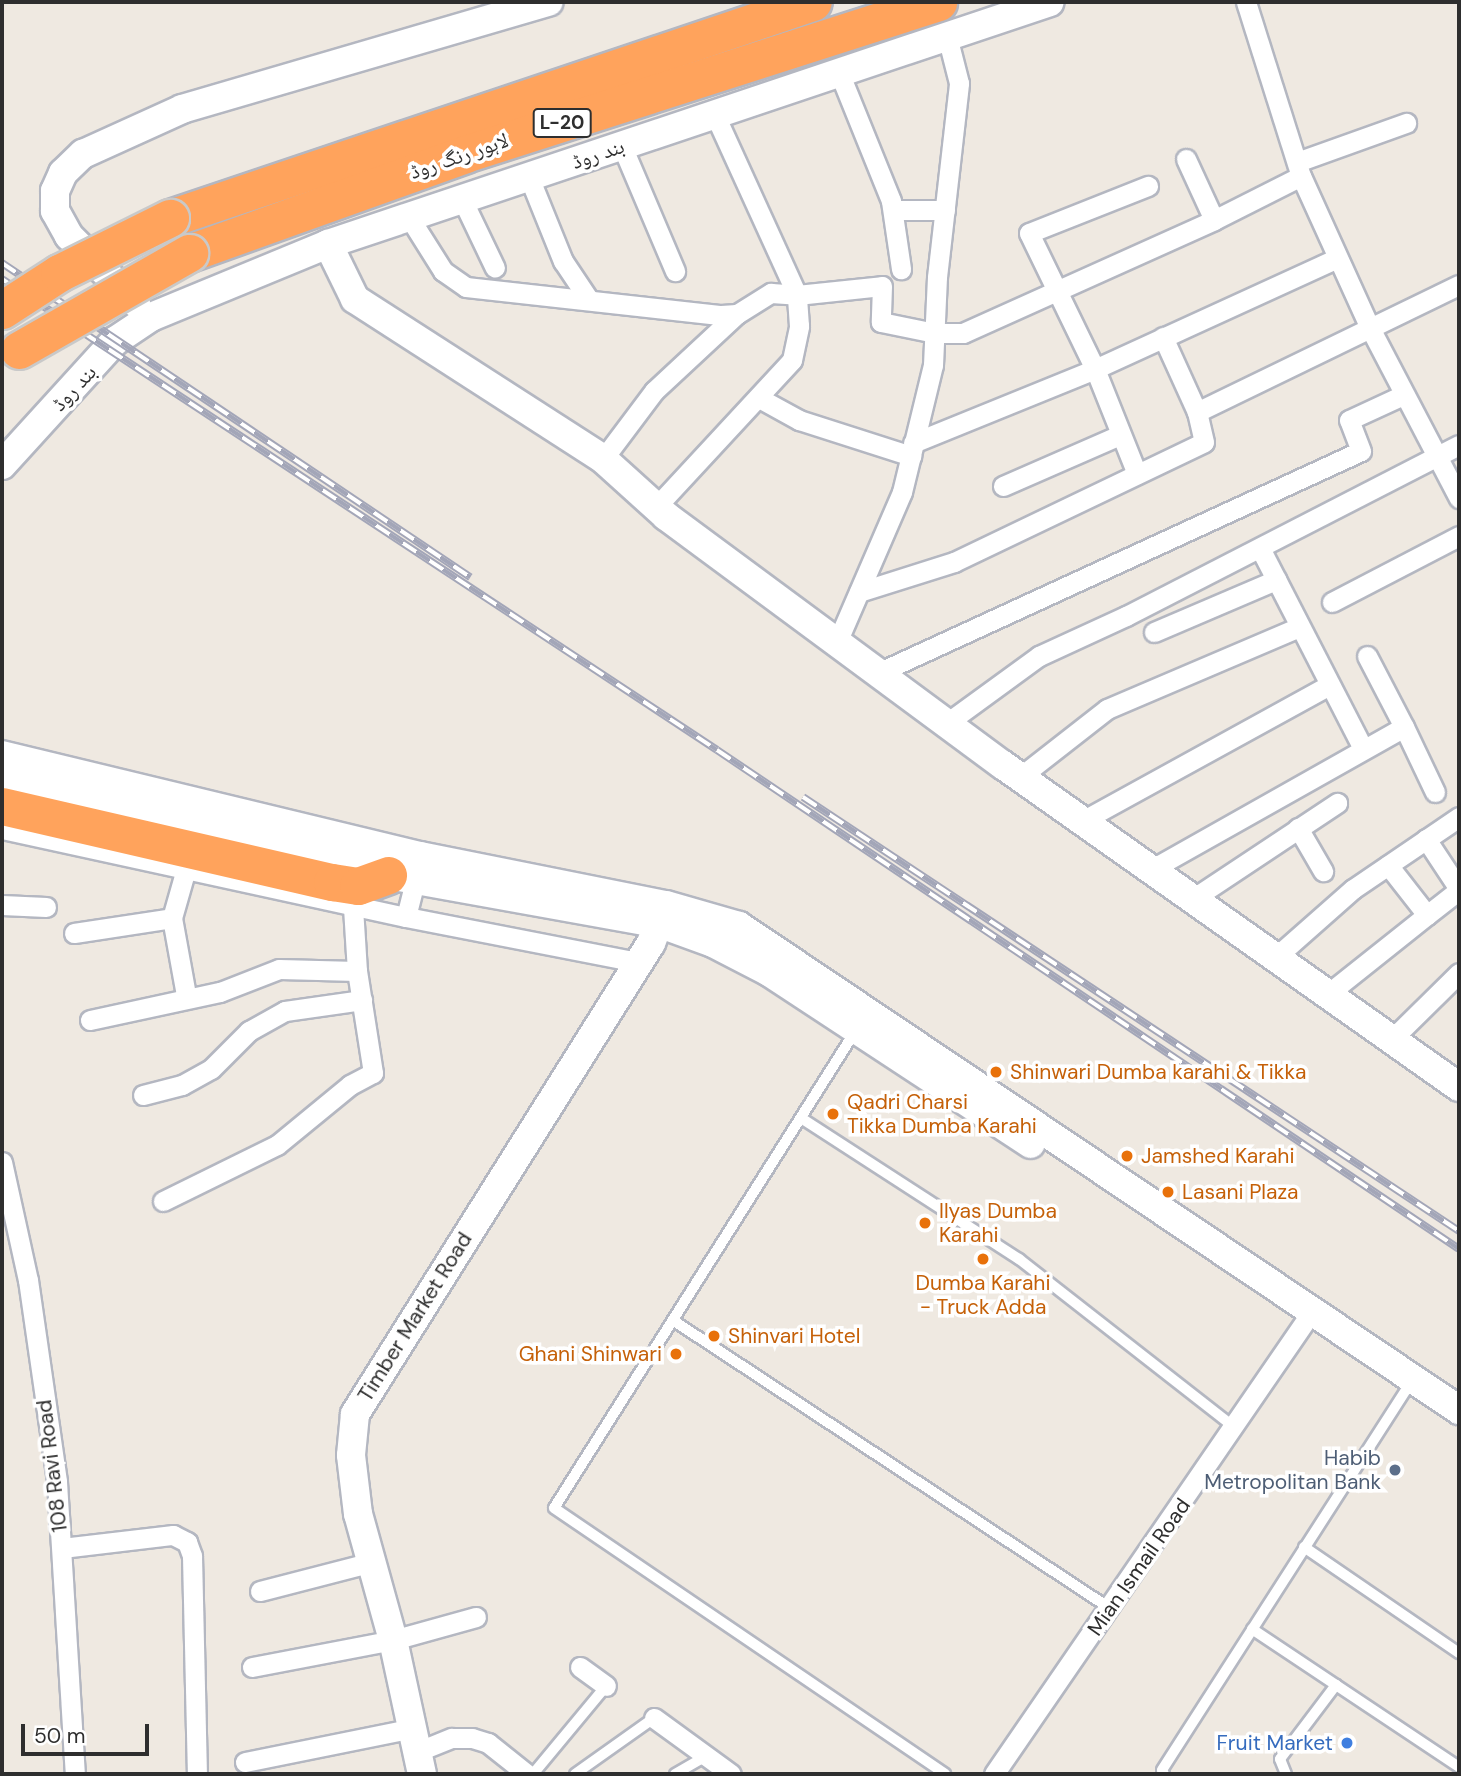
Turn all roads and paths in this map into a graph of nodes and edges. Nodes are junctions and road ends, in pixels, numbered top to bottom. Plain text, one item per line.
1 (549, 2) edge
2 (813, 2) edge
3 (1050, 2) edge
4 (1246, 2) edge
5 (943, 19) edge
6 (839, 72) junction
7 (715, 115) junction
8 (1406, 123) dead end
9 (622, 146) junction
10 (1186, 159) dead end
11 (1299, 169) junction
12 (529, 177) junction
13 (1149, 186) dead end
14 (462, 199) junction
15 (892, 210) junction
16 (945, 210) junction
17 (408, 217) junction
18 (1214, 220) junction
19 (328, 244) junction
20 (1337, 258) junction
21 (495, 268) dead end
22 (901, 269) dead end
23 (675, 271) dead end
24 (1459, 285) edge
25 (1058, 290) junction
26 (797, 296) junction
27 (589, 300) junction
28 (2, 310) edge
29 (737, 314) junction
30 (151, 317) junction
31 (1370, 328) junction
32 (935, 333) junction
33 (1163, 337) junction
34 (2, 363) edge
35 (1095, 369) junction
36 (1403, 395) junction
37 (759, 398) junction
38 (1197, 412) junction
39 (1120, 435) junction
40 (1459, 445) edge
41 (912, 449) junction
42 (1437, 457) junction
43 (603, 459) junction
44 (2, 466) edge
45 (1137, 474) junction
46 (1003, 486) dead end
47 (1459, 498) edge
48 (656, 507) junction
49 (1459, 536) edge
50 (1260, 548) junction
51 (1276, 580) junction
52 (859, 592) junction
53 (1332, 602) dead end
54 (1299, 627) junction
55 (1154, 632) dead end
56 (838, 640) junction
57 (1367, 656) dead end
58 (880, 672) junction
59 (1328, 686) junction
60 (947, 723) junction
61 (1404, 727) junction
62 (1363, 748) junction
63 (2, 755) edge
64 (1020, 777) junction
65 (2, 782) edge
66 (1435, 792) dead end
67 (1337, 803) dead end
68 (2, 806) edge
69 (1459, 817) edge
70 (1082, 821) junction
71 (1298, 828) junction
72 (2, 829) edge
73 (1426, 839) junction
74 (1388, 865) junction
75 (186, 869) junction
76 (1152, 869) junction
77 (1323, 871) dead end
78 (381, 873) junction
79 (1459, 889) edge
80 (1194, 898) junction
81 (2, 905) edge
82 (46, 906) dead end
83 (664, 914) junction
84 (1427, 915) junction
85 (406, 917) junction
86 (172, 918) junction
87 (74, 933) dead end
88 (1277, 956) junction
89 (638, 962) junction
90 (357, 971) junction
91 (1459, 973) edge
92 (1329, 993) junction
93 (186, 995) junction
94 (362, 1000) junction
95 (90, 1020) dead end
96 (857, 1030) junction
97 (1392, 1039) junction
98 (1459, 1087) edge
99 (143, 1095) dead end
100 (802, 1118) junction
101 (2, 1162) edge
102 (163, 1201) dead end
103 (674, 1321) junction
104 (1304, 1323) junction
105 (1409, 1385) junction
106 (1459, 1410) edge
107 (1459, 1427) edge
108 (1236, 1428) junction
109 (1304, 1547) junction
110 (62, 1548) junction
111 (372, 1562) junction
112 (260, 1591) dead end
113 (1111, 1609) junction
114 (476, 1617) dead end
115 (1252, 1629) junction
116 (393, 1640) junction
117 (1459, 1653) edge
118 (252, 1667) dead end
119 (580, 1667) dead end
120 (1336, 1685) junction
121 (606, 1686) joint
122 (654, 1718) joint
123 (418, 1751) edge
124 (704, 1757) junction
125 (245, 1762) dead end
126 (1459, 1767) edge
127 (75, 1774) edge
128 (197, 1774) edge
129 (527, 1774) edge
130 (533, 1774) edge
131 (575, 1774) edge
132 (675, 1774) edge
133 (731, 1774) edge
134 (946, 1774) edge
135 (993, 1774) edge
136 (1164, 1774) edge
137 (1286, 1774) edge

1 - 30 main road
2 - 28 highway, لاہور رنگ روڈ / L-20, bridge
3 - 5 main road, بند روڈ
4 - 11 street
5 - 6 main road, بند روڈ
5 - 16 street
5 - 34 highway, لاہور رنگ روڈ / L-20, bridge
6 - 7 main road, بند روڈ
6 - 15 street
7 - 9 main road, بند روڈ
7 - 26 street
8 - 11 street
9 - 12 main road, بند روڈ
9 - 23 street
10 - 18 street
11 - 18 street
11 - 20 street
12 - 14 main road, بند روڈ
12 - 27 street
13 - 25 street
14 - 17 main road, بند روڈ
14 - 21 street
15 - 16 street
15 - 22 street
16 - 32 street
17 - 19 main road, بند روڈ
17 - 27 street
18 - 25 street
19 - 30 main road, بند روڈ
19 - 43 main road
20 - 31 street
20 - 33 street
24 - 31 street
25 - 32 street
25 - 35 street
26 - 29 street
26 - 32 street
26 - 37 street
27 - 29 street
29 - 43 street
30 - 44 main road, بند روڈ
31 - 36 street
31 - 38 street
32 - 41 street
33 - 35 street
33 - 38 street
35 - 39 street
35 - 41 street
36 - 42 street
36 - 58 street
37 - 41 street
37 - 48 street
38 - 45 street
39 - 45 street
39 - 46 street
40 - 42 street
41 - 52 street
42 - 47 street
42 - 50 street
43 - 48 main road
45 - 52 street
48 - 56 main road
49 - 53 street
50 - 51 street
50 - 60 street
51 - 54 street
51 - 55 street
52 - 56 street
54 - 59 street
54 - 64 street
56 - 58 main road
57 - 61 street
58 - 60 main road
59 - 62 street
59 - 70 street
60 - 64 main road
61 - 62 street
61 - 66 street
62 - 76 street
63 - 78 main road
64 - 70 main road
65 - 78 main road
67 - 71 street
68 - 78 highway
69 - 73 street
70 - 76 main road
71 - 77 street
71 - 80 street
72 - 75 street
73 - 74 street
73 - 79 street
74 - 84 street
74 - 88 street
75 - 78 street
75 - 86 street
76 - 80 main road
78 - 83 main road
78 - 85 street
78 - 85 street
78 - 90 street
79 - 84 street
80 - 88 main road
81 - 82 street
83 - 89 main road, Timber Market Road
83 - 96 main road
83 - 105 main road
84 - 92 street
85 - 89 street
86 - 87 street
86 - 93 street
88 - 92 main road
89 - 111 main road, Timber Market Road
90 - 93 street
90 - 94 street
91 - 97 street
92 - 97 main road
93 - 95 street
94 - 99 street
94 - 102 street
96 - 100 lane
96 - 104 main road
97 - 98 main road
100 - 103 lane
100 - 108 lane
101 - 110 street, 108 Ravi Road
103 - 113 lane
103 - 134 lane
104 - 105 main road
104 - 108 street, Mian Ismail Road
105 - 106 main road
105 - 107 main road
105 - 109 lane
108 - 113 street, Mian Ismail Road
109 - 115 lane
109 - 117 lane
110 - 127 street, 108 Ravi Road
110 - 128 street
111 - 112 street
111 - 116 main road, Timber Market Road
113 - 135 street, Mian Ismail Road
114 - 116 street
115 - 120 lane
115 - 136 lane
116 - 118 street
116 - 123 main road, Timber Market Road
119 - 121 street
120 - 126 lane
120 - 137 lane
121 - 130 lane
122 - 124 street
122 - 131 lane
123 - 125 street
123 - 129 street
124 - 132 lane
124 - 133 street

